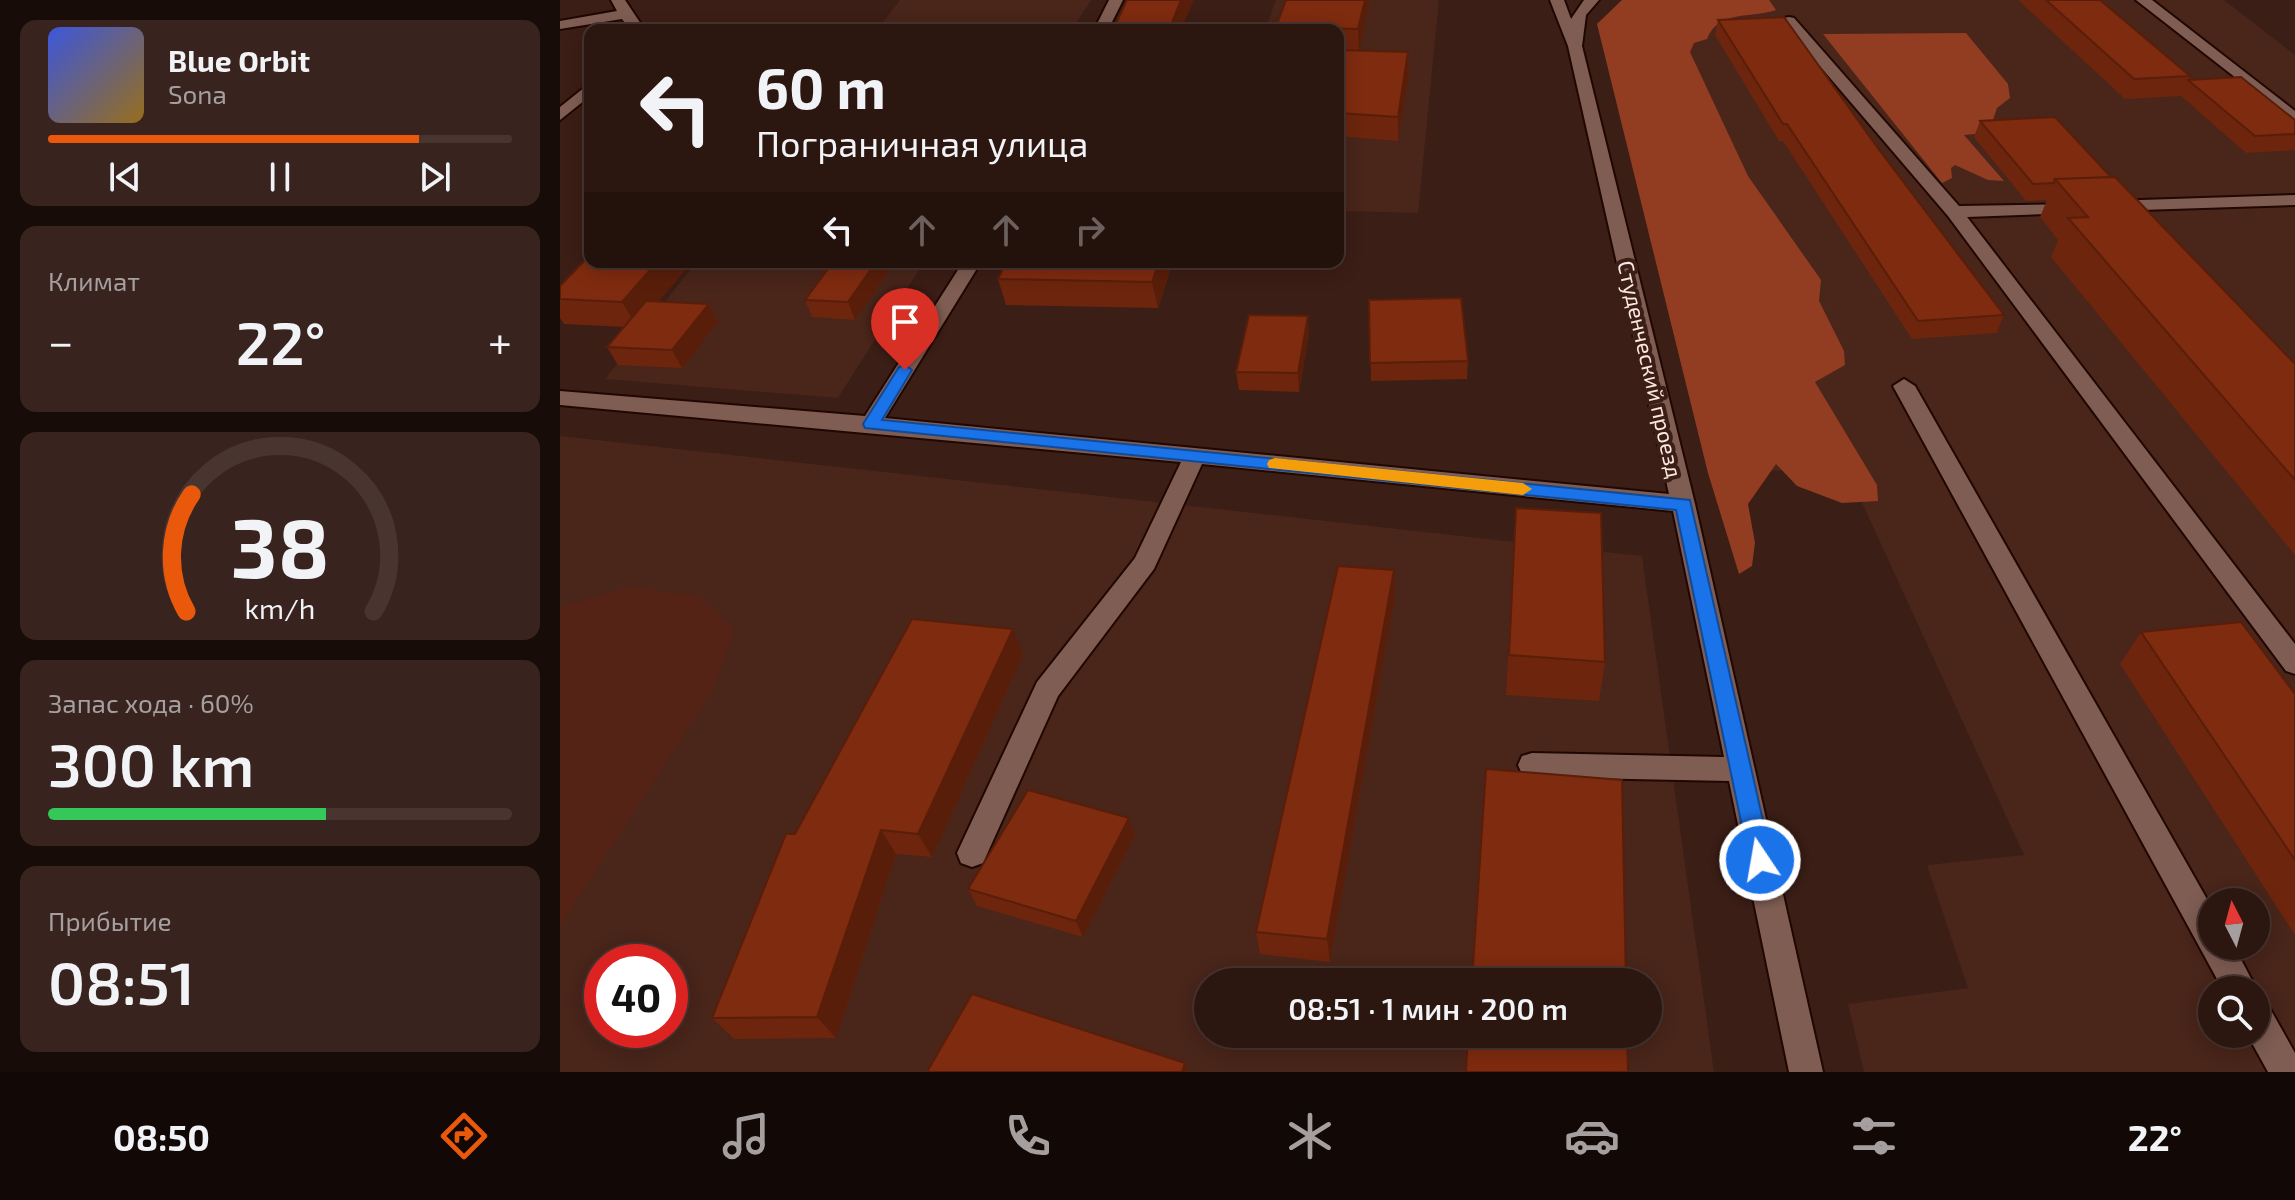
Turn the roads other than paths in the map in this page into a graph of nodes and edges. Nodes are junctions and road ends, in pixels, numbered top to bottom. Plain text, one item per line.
1 (1116, 0) edge
2 (1557, 0) edge
3 (1592, 0) edge
4 (2143, 0) edge
5 (622, 7) edge
6 (1789, 21) edge
7 (634, 24) edge
8 (1104, 24) edge
9 (560, 25) edge
10 (1575, 46) junction
11 (584, 93) edge
12 (560, 115) edge
13 (2295, 119) edge
14 (2295, 200) edge
15 (1954, 212) junction
16 (968, 268) edge
17 (1904, 386) dead end
18 (560, 398) edge
19 (871, 424) junction
20 (1195, 456) junction
21 (1683, 504) junction
22 (2295, 664) edge
23 (1532, 765) dead end
24 (1740, 769) junction
25 (972, 853) dead end
26 (2198, 913) edge
27 (2270, 1042) edge
28 (1806, 1072) edge
29 (2287, 1072) edge

1 - 8 street
2 - 10 street
3 - 10 street, Студенческий проезд
4 - 13 street
5 - 7 street
5 - 9 street
6 - 15 street
10 - 21 street, Студенческий проезд
11 - 12 street
14 - 15 street
15 - 22 street
16 - 19 street
17 - 26 street
18 - 19 street
19 - 20 street
20 - 21 street
20 - 25 street
21 - 24 street, Студенческий проезд
23 - 24 street
24 - 28 street, Студенческий проезд
27 - 29 street

